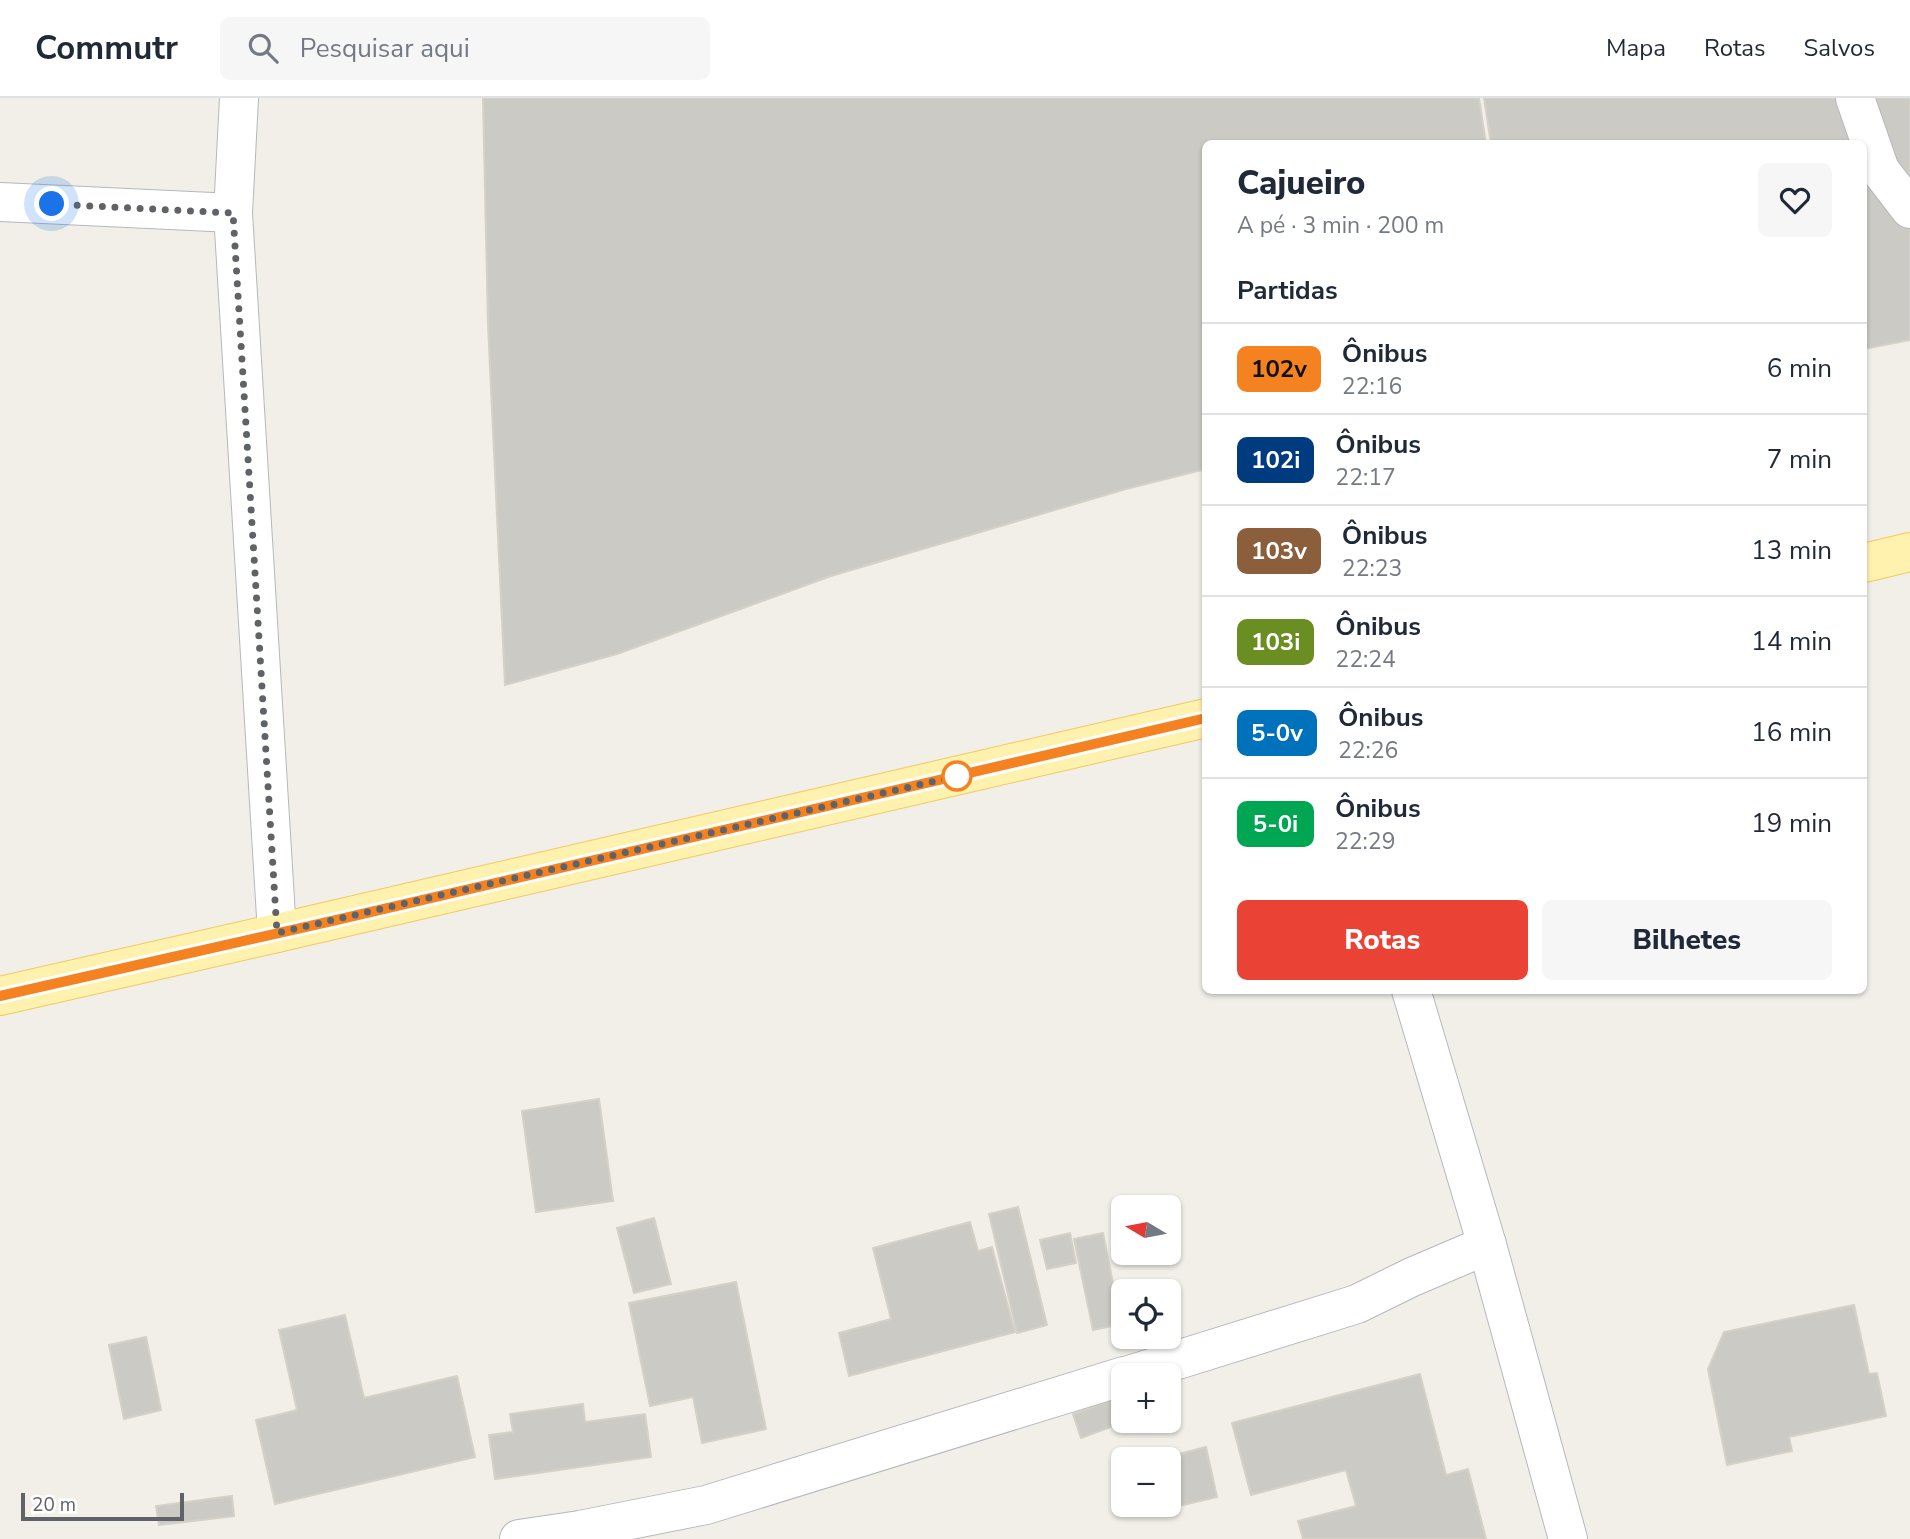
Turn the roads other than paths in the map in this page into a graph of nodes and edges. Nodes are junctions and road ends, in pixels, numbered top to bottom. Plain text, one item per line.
1 (239, 98) edge
2 (1855, 98) edge
3 (0, 202) edge
4 (1910, 208) edge
5 (233, 213) junction
6 (1910, 552) edge
7 (1867, 562) edge
8 (1202, 720) edge
9 (277, 933) junction
10 (1412, 994) edge
11 (0, 996) edge
12 (1487, 1245) junction
13 (1167, 1363) edge
14 (1111, 1380) edge
15 (519, 1539) edge
16 (1568, 1539) edge

1 - 5 street
2 - 4 street
3 - 5 street
5 - 9 street
6 - 7 main road
8 - 9 main road
9 - 11 main road
10 - 12 street
12 - 13 street
12 - 16 street
14 - 15 street

